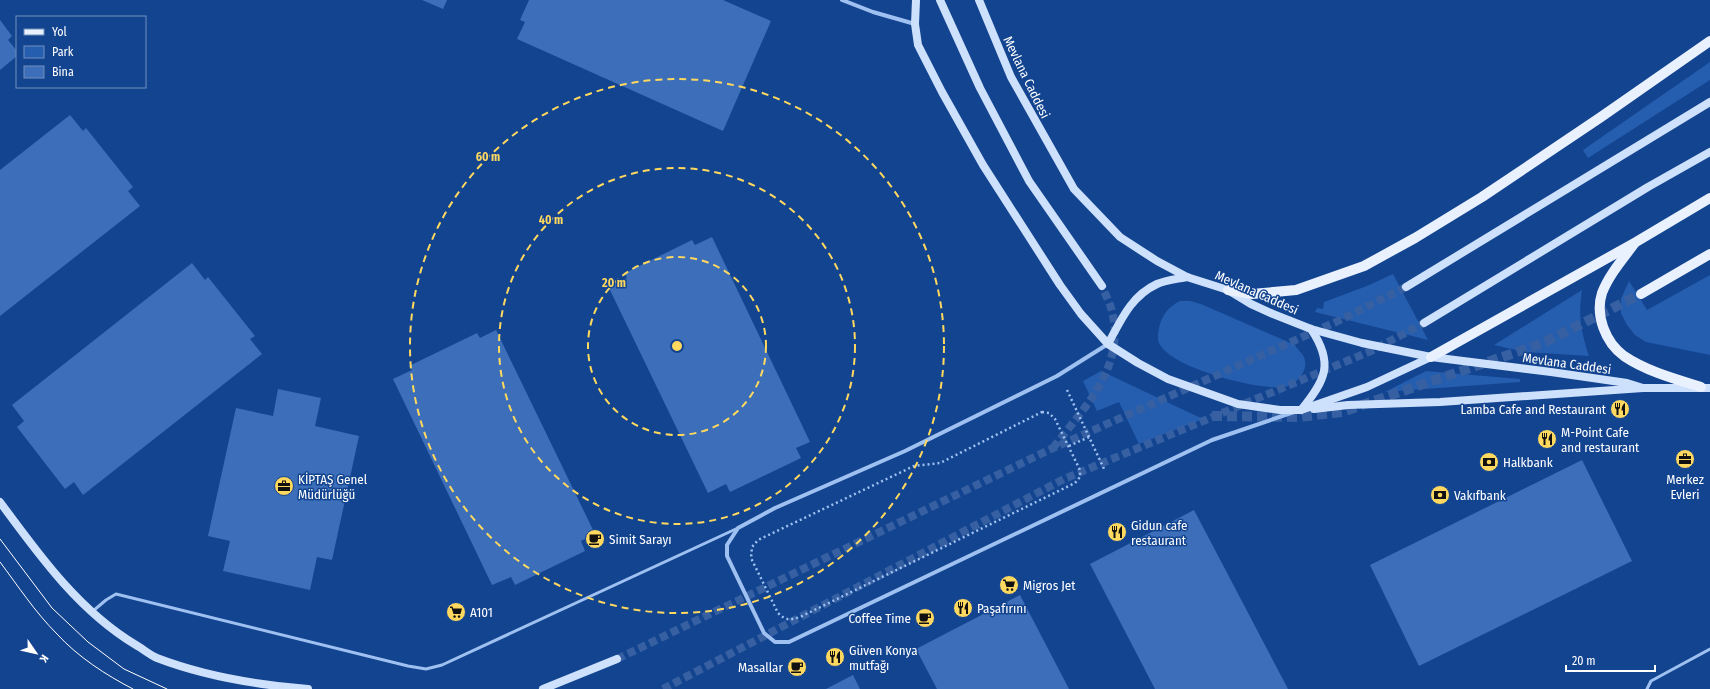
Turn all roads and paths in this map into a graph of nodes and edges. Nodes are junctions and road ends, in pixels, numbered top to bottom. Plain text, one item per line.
1 (842, 0) edge
2 (916, 0) edge
3 (940, 0) edge
4 (979, 0) edge
5 (915, 24) junction
6 (1710, 41) edge
7 (1710, 102) edge
8 (1710, 152) edge
9 (1710, 198) edge
10 (1636, 242) junction
11 (1710, 254) edge
12 (1188, 277) junction
13 (1102, 286) tunnel mouth
14 (1406, 287) tunnel mouth
15 (1228, 290) junction
16 (1641, 294) tunnel mouth
17 (1424, 323) tunnel mouth
18 (1311, 329) junction
19 (1108, 344) junction
20 (1431, 357) junction
21 (1060, 374) junction
22 (1643, 388) junction
23 (1705, 388) edge
24 (1301, 410) junction
25 (1089, 437) junction
26 (1069, 446) junction
27 (1113, 488) junction
28 (0, 502) edge
29 (738, 528) junction
30 (92, 612) junction
31 (1710, 649) edge
32 (616, 659) tunnel mouth
33 (285, 687) junction
34 (270, 689) edge
35 (308, 689) edge
36 (543, 689) edge
37 (1647, 689) edge

1 - 5 street
2 - 5 main road
3 - 13 main road
4 - 12 main road, Mevlana Caddesi
5 - 19 main road
6 - 15 main road
7 - 14 main road
8 - 17 main road
9 - 10 main road
10 - 20 main road
10 - 23 main road
11 - 16 main road
12 - 15 main road, Mevlana Caddesi
12 - 19 main road
15 - 18 main road, Mevlana Caddesi
18 - 20 main road, Mevlana Caddesi
18 - 24 main road
19 - 21 street
19 - 24 main road
20 - 22 main road, Mevlana Caddesi
20 - 24 main road
21 - 25 path
21 - 29 street
22 - 23 main road, Mevlana Caddesi
22 - 24 main road, Mevlana Caddesi
24 - 27 street
25 - 26 path
25 - 27 path
26 - 26 path
27 - 29 street
28 - 30 main road
29 - 30 lane
30 - 33 main road
31 - 37 lane
32 - 36 main road
33 - 34 main road
33 - 35 main road

